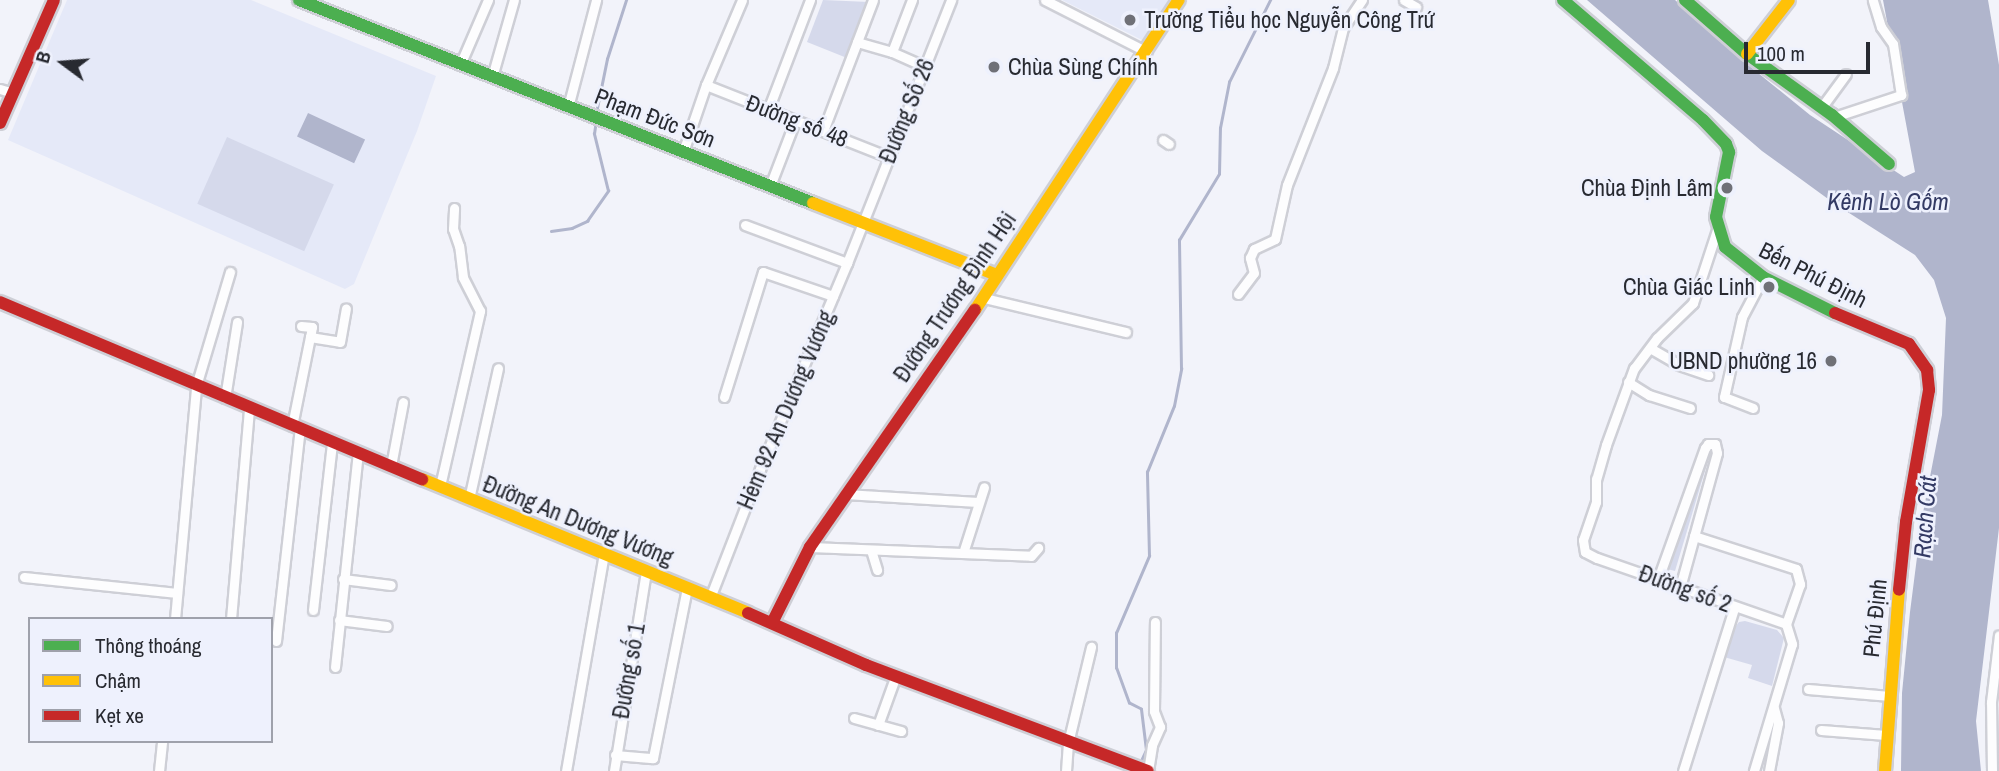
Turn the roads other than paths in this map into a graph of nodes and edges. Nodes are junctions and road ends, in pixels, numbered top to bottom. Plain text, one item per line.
1 (54, 0) edge
2 (488, 0) edge
3 (514, 0) edge
4 (596, 0) edge
5 (742, 0) edge
6 (810, 0) edge
7 (873, 0) edge
8 (912, 0) edge
9 (951, 0) edge
10 (1045, 0) edge
11 (1180, 0) edge
12 (1362, 0) edge
13 (1404, 0) edge
14 (1563, 0) edge
15 (1789, 0) edge
16 (1873, 0) edge
17 (308, 2) edge
18 (1691, 2) edge
19 (1416, 8) dead end
20 (858, 43) junction
21 (892, 52) junction
22 (1147, 52) junction
23 (1748, 54) junction
24 (460, 65) junction
25 (925, 66) junction
26 (1846, 75) dead end
27 (492, 77) junction
28 (706, 85) junction
29 (6, 91) edge
30 (568, 107) junction
31 (1821, 108) junction
32 (768, 110) junction
33 (1834, 117) junction
34 (795, 121) junction
35 (0, 123) edge
36 (823, 131) junction
37 (682, 152) junction
38 (889, 157) junction
39 (1889, 164) dead end
40 (770, 186) junction
41 (454, 208) dead end
42 (863, 223) junction
43 (745, 225) dead end
44 (1717, 230) junction
45 (847, 263) junction
46 (230, 272) dead end
47 (997, 275) junction
48 (1763, 277) junction
49 (1238, 294) dead end
50 (833, 296) junction
51 (984, 298) junction
52 (0, 302) edge
53 (346, 309) dead end
54 (237, 322) dead end
55 (301, 326) dead end
56 (1126, 332) dead end
57 (310, 337) junction
58 (1650, 348) junction
59 (498, 368) dead end
60 (1708, 375) dead end
61 (1628, 382) junction
62 (196, 386) junction
63 (723, 397) dead end
64 (225, 398) junction
65 (403, 402) dead end
66 (249, 408) junction
67 (1690, 408) dead end
68 (1753, 408) dead end
69 (296, 427) junction
70 (332, 442) junction
71 (358, 452) junction
72 (391, 466) junction
73 (1914, 469) joint
74 (440, 486) junction
75 (984, 486) dead end
76 (845, 494) junction
77 (469, 499) junction
78 (978, 502) junction
79 (1694, 536) junction
80 (810, 547) junction
81 (872, 550) junction
82 (963, 552) junction
83 (1035, 552) dead end
84 (604, 554) junction
85 (877, 570) dead end
86 (646, 571) junction
87 (24, 577) dead end
88 (343, 579) junction
89 (1658, 579) junction
90 (391, 585) dead end
91 (1680, 587) junction
92 (687, 588) junction
93 (177, 593) junction
94 (710, 598) junction
95 (1734, 608) junction
96 (313, 610) dead end
97 (175, 617) edge
98 (231, 617) edge
99 (339, 620) junction
100 (1155, 622) dead end
101 (772, 623) junction
102 (1786, 624) junction
103 (387, 626) dead end
104 (1999, 635) edge
105 (276, 641) dead end
106 (1091, 647) dead end
107 (1997, 666) edge
108 (335, 667) dead end
109 (896, 675) junction
110 (1808, 689) dead end
111 (1890, 696) junction
112 (1774, 707) junction
113 (854, 718) dead end
114 (878, 725) junction
115 (1821, 730) dead end
116 (901, 731) dead end
117 (1886, 735) junction
118 (162, 743) edge
119 (1068, 743) junction
120 (615, 755) junction
121 (159, 771) edge
122 (566, 771) edge
123 (614, 771) edge
124 (1066, 771) edge
125 (1147, 771) edge
126 (1683, 771) edge
127 (1754, 771) edge
128 (1769, 771) edge
129 (1885, 771) edge
130 (1992, 771) edge

1 - 29 street
2 - 24 street
3 - 27 street
4 - 30 street
5 - 28 street
6 - 32 street
7 - 20 street
8 - 21 street
9 - 25 street, Đường Số 26
10 - 22 street
11 - 22 street, Đường Trương Đình Hội
12 - 49 street
13 - 19 street
14 - 44 street
15 - 23 street
16 - 33 street
17 - 24 street, Phạm Đức Sơn
18 - 23 street
20 - 21 street
20 - 36 street
21 - 25 street
22 - 47 street, Đường Trương Đình Hội
23 - 31 street
24 - 27 street, Phạm Đức Sơn
25 - 38 street, Đường Số 26
26 - 31 street
27 - 30 street, Phạm Đức Sơn
28 - 32 street, Đường số 48
28 - 37 street
29 - 35 street
30 - 37 street, Phạm Đức Sơn
31 - 33 street
32 - 34 street, Đường số 48
33 - 39 street
34 - 36 street, Đường số 48
34 - 40 street, Đường số 48
36 - 38 street, Đường số 48
37 - 40 street, Phạm Đức Sơn
38 - 42 street, Đường Số 26
40 - 42 street, Phạm Đức Sơn
41 - 74 street
42 - 45 street, Hẻm 92 An Dương Vương
42 - 47 street, Phạm Đức Sơn
43 - 45 street
44 - 48 street, Bến Phú Định
44 - 58 street
45 - 50 street, Hẻm 92 An Dương Vương
46 - 62 street
47 - 51 street, Đường Trương Đình Hội
48 - 68 street
48 - 73 street, Bến Phú Định
50 - 63 street
50 - 94 street, Hẻm 92 An Dương Vương
51 - 56 street
51 - 76 street, Đường Trương Đình Hội
52 - 62 street, Đường An Dương Vương
53 - 57 street
54 - 64 street
55 - 57 street
57 - 69 street
58 - 60 street
58 - 61 street
59 - 77 street
61 - 67 street
61 - 89 street, Đường số 2
62 - 64 street, Đường An Dương Vương
62 - 93 street
64 - 66 street, Đường An Dương Vương
65 - 72 street
66 - 69 street, Đường An Dương Vương
66 - 98 street
69 - 70 street, Đường An Dương Vương
69 - 105 street
70 - 71 street, Đường An Dương Vương
70 - 96 street
71 - 72 street, Đường An Dương Vương
71 - 88 street
72 - 74 street, Đường An Dương Vương
73 - 111 street, Phú Định
74 - 77 street, Đường An Dương Vương
75 - 78 street
76 - 78 street
76 - 80 street, Đường Trương Đình Hội
77 - 84 street, Đường An Dương Vương
78 - 82 street
79 - 89 street
79 - 91 street
79 - 102 street
80 - 81 street
80 - 101 street, Đường Trương Đình Hội
81 - 82 street
81 - 85 street
82 - 83 street
84 - 86 street, Đường An Dương Vương
84 - 122 street
86 - 92 street, Đường An Dương Vương
86 - 120 street, Đường số 1
87 - 93 street
88 - 90 street
88 - 99 street
89 - 91 street, Đường số 2
91 - 95 street, Đường số 2
92 - 94 street, Đường An Dương Vương
92 - 120 street
93 - 97 street
94 - 101 street, Đường An Dương Vương
95 - 102 street, Đường số 2
95 - 126 street
99 - 103 street
99 - 108 street
100 - 125 street
101 - 109 street, Đường An Dương Vương
102 - 112 street
104 - 107 street
106 - 119 street
107 - 130 street
109 - 114 street
109 - 119 street, Đường An Dương Vương
110 - 111 street
111 - 117 street, Phú Định
112 - 127 street
112 - 128 street
113 - 114 street
114 - 116 street
115 - 117 street
117 - 129 street, Phú Định
118 - 121 street
119 - 124 street
119 - 125 street, Đường An Dương Vương
120 - 123 street, Đường số 1

